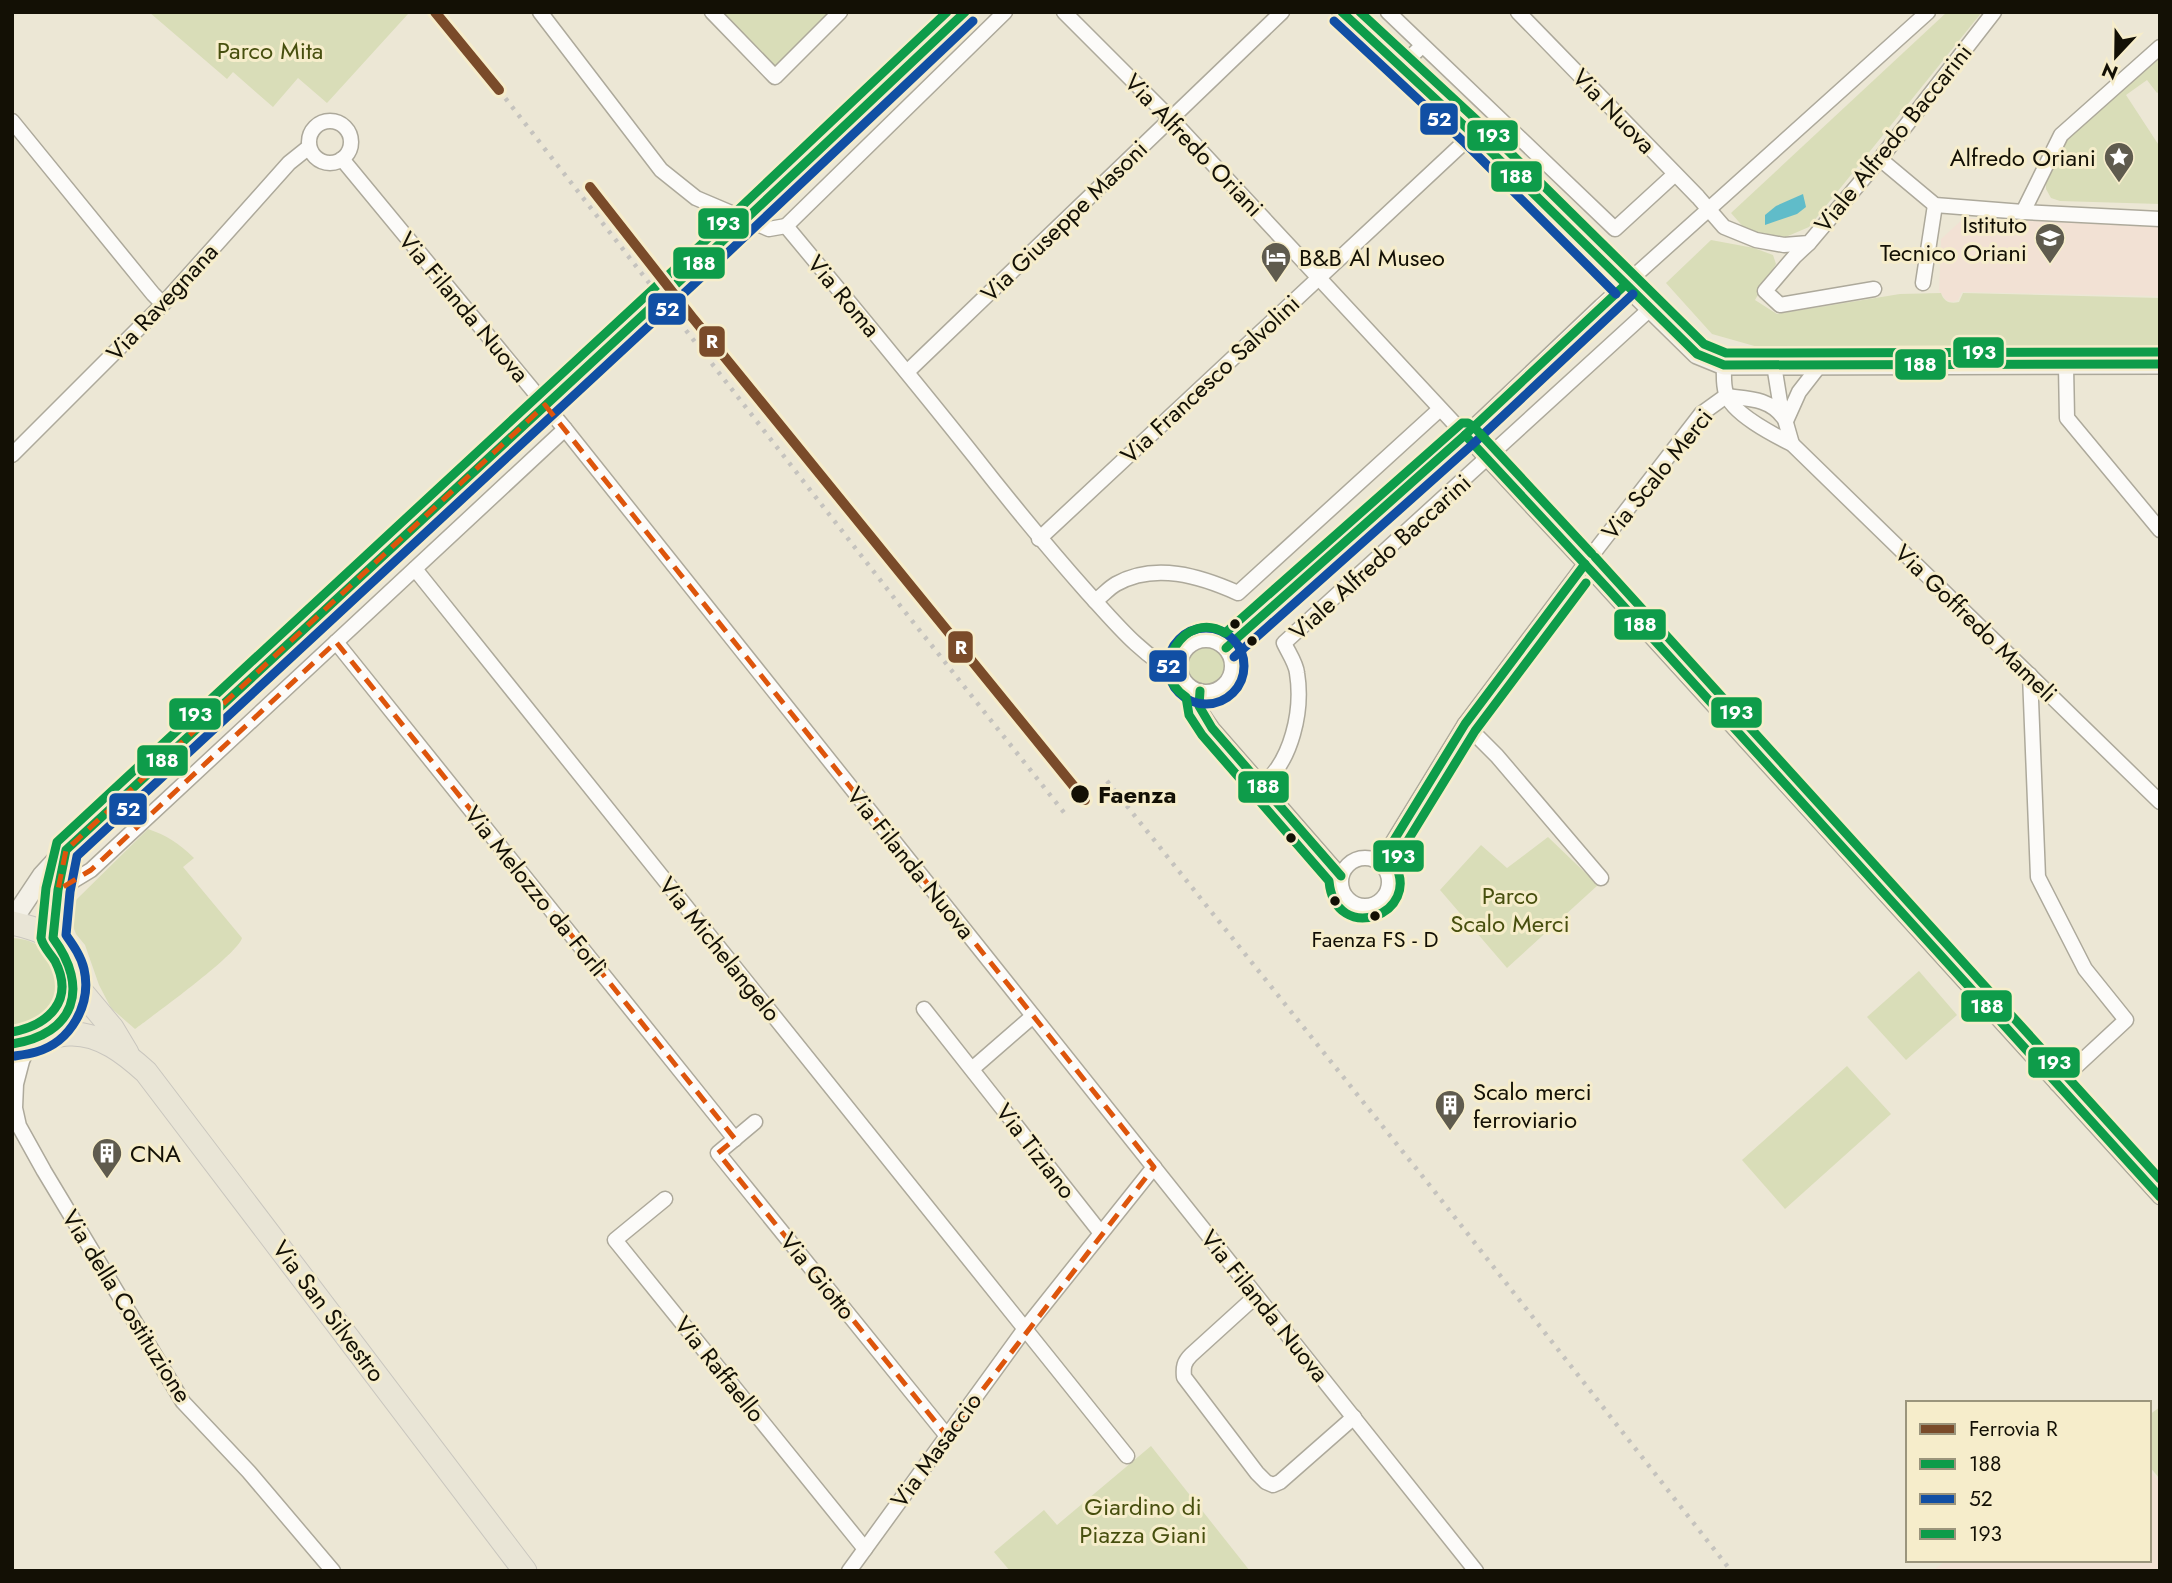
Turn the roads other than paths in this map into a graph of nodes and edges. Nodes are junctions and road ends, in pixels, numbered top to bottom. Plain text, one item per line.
1 (540, 12) edge
2 (712, 12) edge
3 (840, 12) edge
4 (965, 12) edge
5 (1005, 12) edge
6 (1064, 12) edge
7 (1282, 12) edge
8 (1342, 12) edge
9 (1388, 12) edge
10 (1518, 12) edge
11 (1928, 12) edge
12 (1994, 12) edge
13 (1422, 46) junction
14 (2160, 47) edge
15 (1400, 67) junction
16 (1171, 119) junction
17 (12, 121) edge
18 (1473, 134) junction
19 (309, 147) junction
20 (342, 159) junction
21 (1880, 159) junction
22 (1675, 174) junction
23 (1936, 205) junction
24 (1709, 209) junction
25 (2023, 212) junction
26 (2160, 219) edge
27 (786, 226) junction
28 (1809, 243) junction
29 (1318, 277) junction
30 (1923, 283) dead end
31 (1625, 285) junction
32 (1874, 289) dead end
33 (163, 304) junction
34 (1650, 309) junction
35 (2160, 364) edge
36 (1724, 365) junction
37 (1774, 365) junction
38 (1820, 365) junction
39 (2066, 366) junction
40 (907, 372) junction
41 (1726, 396) junction
42 (1440, 409) junction
43 (1786, 421) junction
44 (565, 429) junction
45 (1465, 435) junction
46 (1791, 444) junction
47 (12, 455) edge
48 (1488, 459) junction
49 (2160, 530) edge
50 (1039, 539) junction
51 (1585, 564) junction
52 (415, 569) junction
53 (1095, 601) junction
54 (336, 642) junction
55 (1225, 649) junction
56 (2029, 675) junction
57 (1181, 676) junction
58 (1200, 691) junction
59 (1465, 724) junction
60 (1262, 785) junction
61 (2160, 802) edge
62 (66, 850) junction
63 (1380, 863) junction
64 (1341, 876) junction
65 (1601, 878) dead end
66 (58, 890) junction
67 (12, 922) edge
68 (53, 938) junction
69 (75, 984) junction
70 (924, 1009) dead end
71 (1033, 1016) junction
72 (27, 1042) edge
73 (129, 1056) junction
74 (972, 1069) junction
75 (2057, 1084) junction
76 (14, 1088) edge
77 (755, 1122) dead end
78 (16, 1124) edge
79 (735, 1139) junction
80 (1154, 1167) junction
81 (2159, 1195) edge
82 (665, 1199) dead end
83 (1100, 1232) junction
84 (1256, 1296) junction
85 (1024, 1330) junction
86 (1354, 1417) junction
87 (947, 1436) junction
88 (1127, 1456) dead end
89 (865, 1549) junction
90 (333, 1571) edge
91 (525, 1571) edge
92 (849, 1571) edge
93 (1476, 1571) edge

1 - 27 street
2 - 3 street
4 - 62 main road, bridge
5 - 27 street
6 - 16 street, Via Alfredo Oriani
7 - 16 street, Via Giuseppe Masoni
8 - 15 main road
9 - 13 street
10 - 22 street, Via Nuova
11 - 24 street, Viale Alfredo Baccarini
12 - 21 street, Viale Alfredo Baccarini
13 - 15 street
13 - 22 street
14 - 25 street
15 - 18 main road
16 - 29 street, Via Alfredo Oriani
16 - 40 street, Via Giuseppe Masoni
17 - 33 street
18 - 29 street, Via Francesco Salvolini
18 - 31 main road
19 - 20 street
19 - 20 street, Via Ravegnana
19 - 33 street, Via Ravegnana
20 - 44 street, Via Filanda Nuova
21 - 23 street
21 - 28 street, Viale Alfredo Baccarini
22 - 24 street, Via Nuova
23 - 25 street
23 - 30 street
24 - 28 street, Viale Alfredo Baccarini
24 - 31 street, Viale Alfredo Baccarini
25 - 26 street
27 - 40 street, Via Roma
28 - 32 street
29 - 42 street, Via Alfredo Oriani
29 - 50 street, Via Francesco Salvolini
31 - 34 main road
31 - 45 street, Viale Alfredo Baccarini
33 - 47 street, Via Ravegnana
34 - 36 main road
34 - 48 street, Viale Alfredo Baccarini
35 - 39 main road
36 - 37 main road
36 - 41 street
37 - 38 main road
37 - 43 street
38 - 39 main road
38 - 43 street
39 - 49 street
40 - 50 street, Via Roma
41 - 43 street
41 - 46 street, Via Goffredo Mameli
41 - 51 street, Via Scalo Merci
42 - 45 street, Via Alfredo Oriani
42 - 53 street
43 - 46 street
44 - 52 street
44 - 71 street, Via Filanda Nuova
45 - 48 street, Via Alfredo Oriani
45 - 55 street, Viale Alfredo Baccarini
46 - 56 street, Via Goffredo Mameli
48 - 51 street, Via Alfredo Oriani
48 - 60 street, Viale Alfredo Baccarini
50 - 53 street, Via Roma
51 - 59 street, Via Scalo Merci
51 - 75 street, Via Alfredo Oriani
52 - 54 street
52 - 85 street, Via Michelangelo
53 - 57 street, Via Roma
54 - 66 street
54 - 79 street, Via Melozzo da Forlì
55 - 57 street
55 - 58 street
56 - 61 street, Via Goffredo Mameli
56 - 75 street
57 - 58 street
58 - 60 street
59 - 63 street, Via Scalo Merci
59 - 65 street
60 - 64 street
62 - 66 main road
62 - 67 main road
63 - 64 street
63 - 64 street
66 - 68 main road
67 - 68 main road
68 - 69 main road
69 - 72 main road
69 - 73 main road, Via San Silvestro
70 - 74 street, Via Tiziano
71 - 74 street
71 - 80 street, Via Filanda Nuova
72 - 73 main road, Via San Silvestro
72 - 76 street, Via della Costituzione
73 - 91 main road, Via San Silvestro
74 - 83 street, Via Tiziano
75 - 81 street, Via Alfredo Oriani
76 - 78 street, Via della Costituzione
77 - 79 street, Via Giotto
78 - 90 street, Via della Costituzione
79 - 87 street, Via Giotto
80 - 83 street, Via Masaccio
80 - 84 street, Via Filanda Nuova
82 - 89 street, Via Raffaello
83 - 85 street, Via Masaccio
84 - 86 street, Via Filanda Nuova
84 - 86 street
85 - 87 street, Via Masaccio
85 - 88 street
86 - 93 street, Via Filanda Nuova
87 - 89 street, Via Masaccio
89 - 92 street, Via Masaccio

